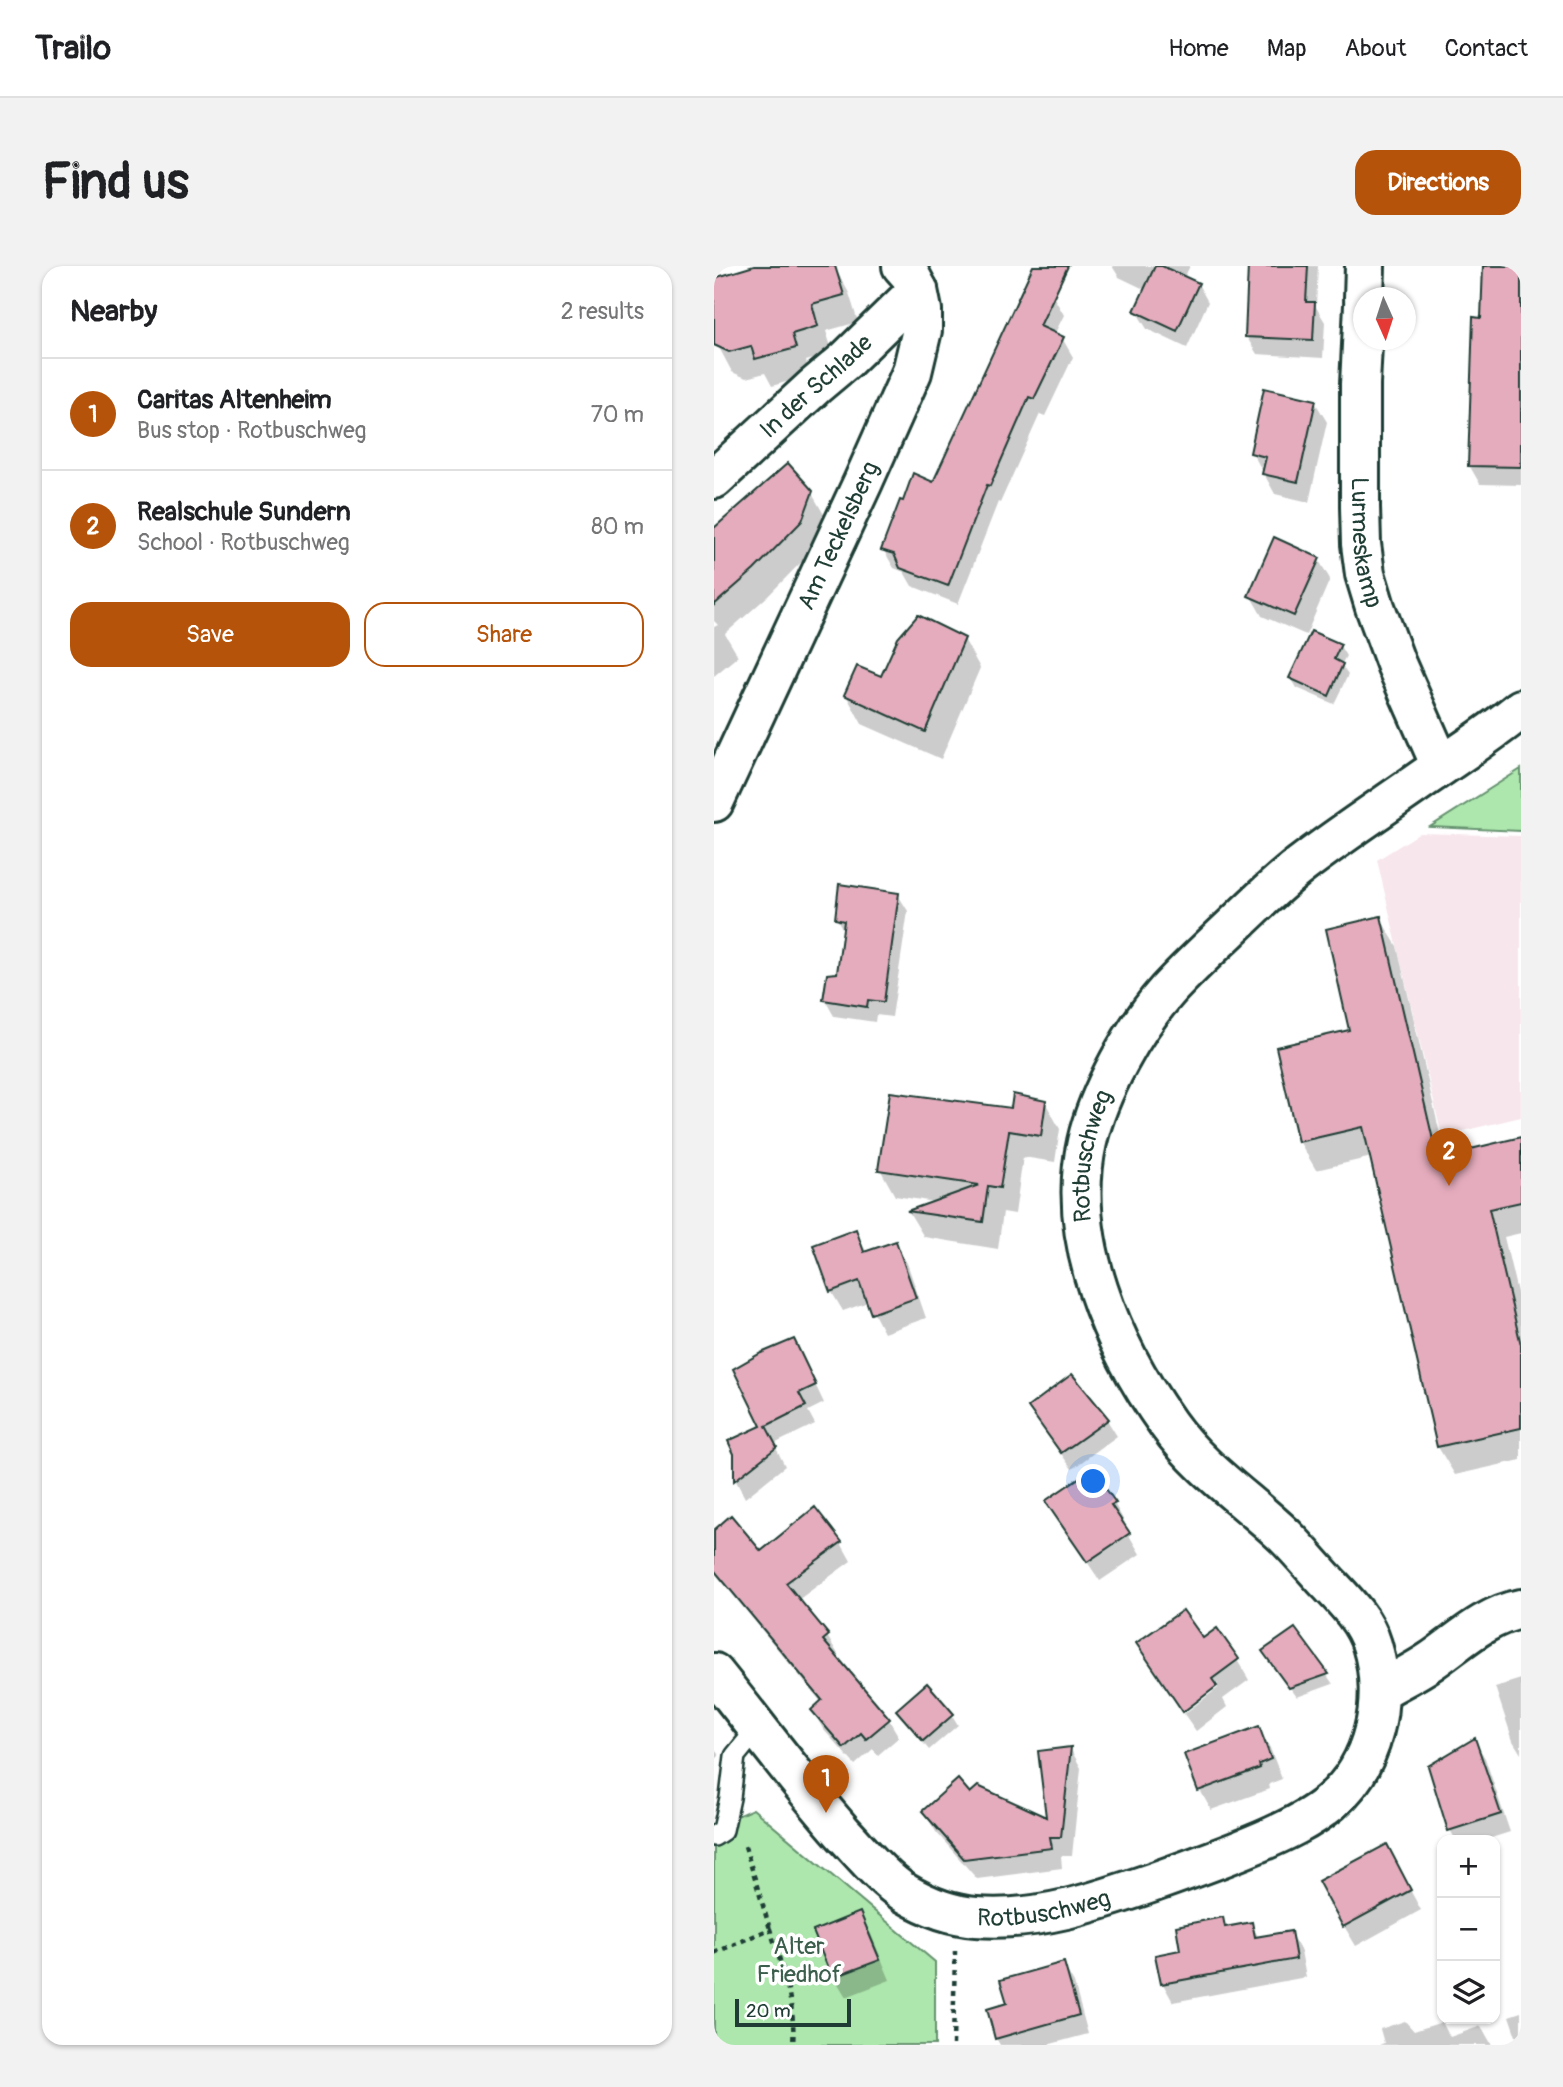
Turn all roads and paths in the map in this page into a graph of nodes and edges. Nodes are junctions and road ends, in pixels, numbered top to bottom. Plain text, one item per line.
1 (1365, 266) edge
2 (910, 278) edge
3 (1364, 287) edge
4 (1361, 350) edge
5 (714, 479) edge
6 (1521, 709) edge
7 (1441, 766) junction
8 (714, 802) edge
9 (1521, 1609) edge
10 (714, 1674) edge
11 (1378, 1691) junction
12 (758, 1728) junction
13 (730, 1798) junction
14 (714, 1836) edge
15 (960, 1916) junction
16 (770, 1929) junction
17 (714, 1954) edge
18 (793, 2045) edge
19 (953, 2045) edge

1 - 3 street
2 - 5 street, In der Schlade
2 - 8 street, Am Teckelsberg
4 - 7 street, Lurmeskamp
6 - 7 street, Rotbuschweg
7 - 11 street, Rotbuschweg
9 - 11 street
10 - 12 street, Rotbuschweg
11 - 15 street, Rotbuschweg
12 - 13 lane
12 - 15 street, Rotbuschweg
13 - 14 lane
13 - 16 path
15 - 19 path
16 - 17 path
16 - 18 path

